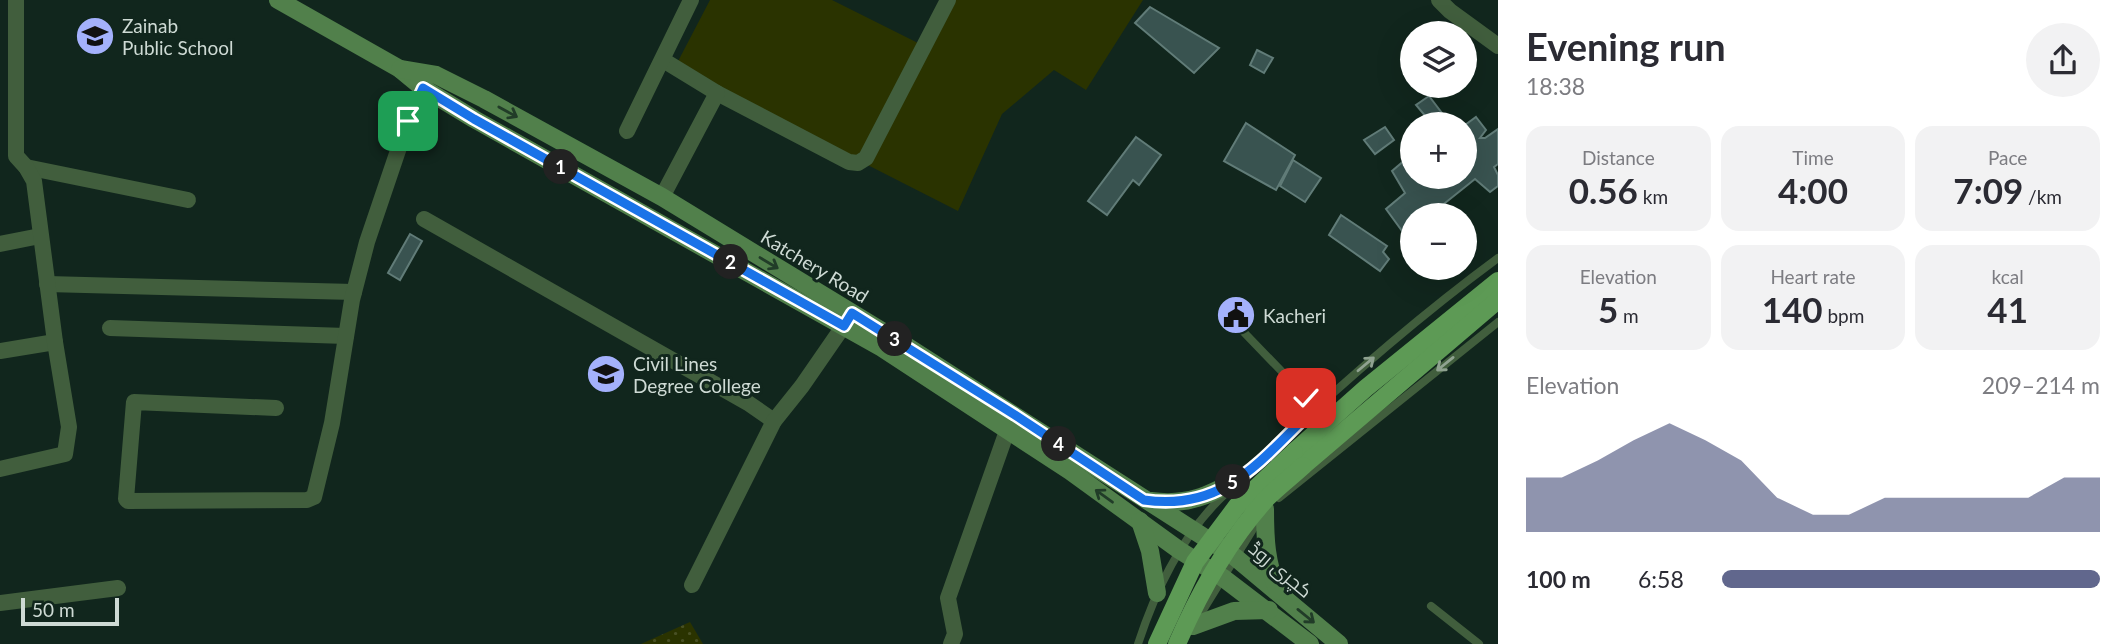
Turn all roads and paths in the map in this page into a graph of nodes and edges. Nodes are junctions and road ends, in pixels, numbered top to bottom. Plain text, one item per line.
1 (16, 0) edge
2 (278, 0) edge
3 (691, 0) edge
4 (948, 0) edge
5 (1438, 0) edge
6 (1498, 46) edge
7 (663, 60) junction
8 (400, 69) junction
9 (423, 88) junction
10 (717, 93) junction
11 (484, 99) junction
12 (8, 112) edge
13 (474, 119) junction
14 (627, 131) dead end
15 (26, 167) junction
16 (611, 169) junction
17 (600, 188) junction
18 (662, 197) junction
19 (188, 200) dead end
20 (424, 219) dead end
21 (722, 235) junction
22 (40, 236) junction
23 (0, 244) edge
24 (713, 252) junction
25 (1498, 258) edge
26 (1498, 281) edge
27 (47, 285) junction
28 (354, 292) junction
29 (1498, 300) edge
30 (848, 319) junction
31 (1498, 321) edge
32 (1234, 322) dead end
33 (110, 328) dead end
34 (346, 336) junction
35 (55, 342) junction
36 (0, 351) edge
37 (904, 354) junction
38 (1316, 407) junction
39 (276, 408) dead end
40 (774, 421) junction
41 (1007, 431) junction
42 (0, 469) edge
43 (1241, 478) junction
44 (1144, 500) junction
45 (1265, 509) junction
46 (1140, 521) junction
47 (1194, 529) junction
48 (1180, 550) junction
49 (1236, 557) junction
50 (1222, 577) junction
51 (692, 585) dead end
52 (118, 588) dead end
53 (1157, 593) junction
54 (1280, 596) junction
55 (0, 603) edge
56 (1431, 606) dead end
57 (1269, 610) junction
58 (1193, 626) junction
59 (951, 644) edge
60 (1138, 644) edge
61 (1157, 644) edge
62 (1177, 644) edge
63 (1184, 644) edge
64 (1310, 644) edge
65 (1339, 644) edge
66 (1479, 644) edge

1 - 12 street
2 - 8 main road, Katchery Road
3 - 7 street
4 - 10 street
5 - 6 street
7 - 10 street
7 - 14 street
8 - 9 main road, Katchery Road
8 - 11 main road, Katchery Road
9 - 13 main road, Katchery Road
9 - 28 street
10 - 18 street
11 - 13 main road
11 -> 16 main road, Katchery Road
12 - 15 street
13 - 17 main road, Katchery Road
15 - 19 street
15 - 22 street
16 - 17 main road
16 - 18 main road, Katchery Road
17 - 24 main road, Katchery Road
18 - 21 main road, Katchery Road
20 - 40 street
21 - 24 main road
21 -> 30 main road, Katchery Road
22 - 23 street
22 - 27 street
24 - 30 main road, Katchery Road
38 -> 25 lane
26 - 61 main road, bridge
27 - 28 street
27 - 35 street
28 - 34 street
29 - 62 main road, bridge
30 - 37 main road, Katchery Road
30 - 40 street
31 -> 45 lane
32 - 38 lane
33 - 34 street
34 - 39 street
35 - 36 street
35 - 42 street
37 - 41 main road, Katchery Road
37 - 44 main road, Katchery Road
38 - 43 lane
40 - 51 street
46 -> 41 main road, Katchery Road
41 - 59 street
43 - 44 main road
43 - 47 lane
44 - 47 main road, Katchery Road
45 - 49 lane
45 - 54 main road
46 - 48 main road, Katchery Road
46 - 53 main road
47 - 48 lane
47 - 49 main road, کچری روڈ
48 - 50 main road, کچری روڈ
48 - 53 lane
49 - 50 lane
49 - 54 main road, کچری روڈ
50 - 57 main road, کچری روڈ
50 - 58 lane
52 - 55 street
53 - 60 lane
54 -> 65 main road, کچری روڈ
56 - 66 lane
57 - 58 main road
57 - 64 main road, کچری روڈ
58 - 63 lane

